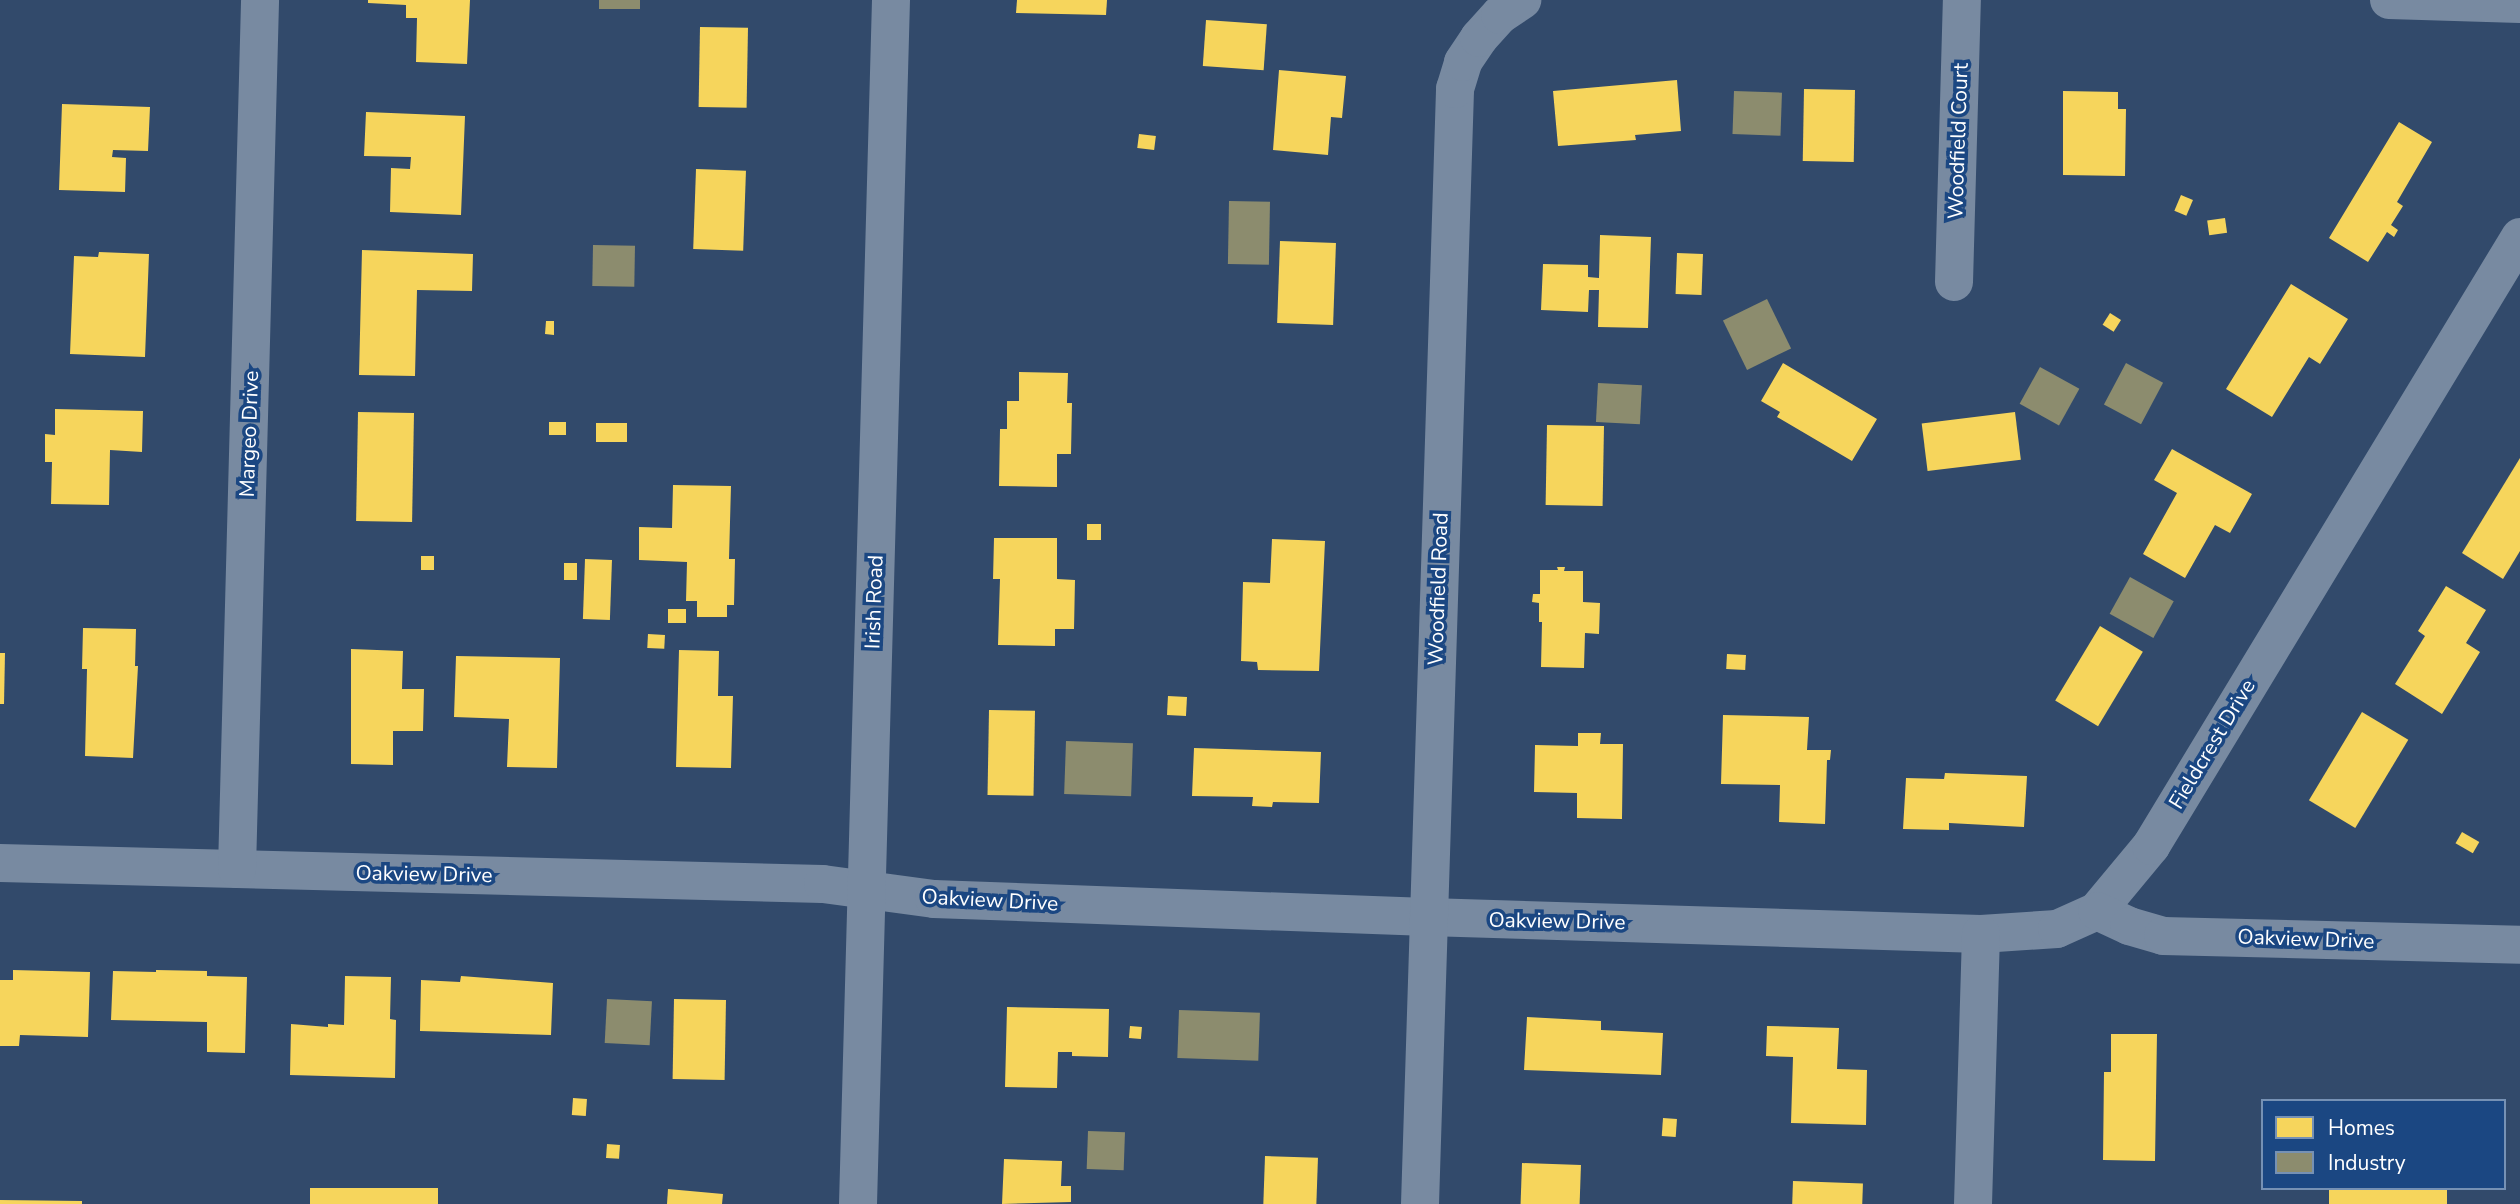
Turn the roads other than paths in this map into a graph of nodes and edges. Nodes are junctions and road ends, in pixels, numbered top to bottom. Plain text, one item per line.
1 (260, 0) edge
2 (891, 0) edge
3 (1522, 0) edge
4 (1962, 0) edge
5 (2389, 0) edge
6 (2520, 4) edge
7 (2520, 237) edge
8 (1954, 282) dead end
9 (0, 863) edge
10 (237, 869) junction
11 (866, 892) junction
12 (2097, 911) junction
13 (1428, 918) junction
14 (1981, 934) junction
15 (2520, 945) edge
16 (858, 1204) edge
17 (1420, 1204) edge
18 (1973, 1204) edge

1 - 10 street, Margeo Drive
2 - 11 street, Irish Road
3 - 13 street, Woodfield Road
4 - 8 street, Woodfield Court
5 - 6 street
7 - 12 street, Fieldcrest Drive
9 - 10 street, Oakview Drive
10 - 11 street, Oakview Drive
11 - 13 street, Oakview Drive
11 - 16 street, Irish Road
12 - 14 street, Fieldcrest Drive
12 - 15 street, Oakview Drive
13 - 14 street, Oakview Drive
13 - 17 street, Woodfield Road
14 - 18 street

